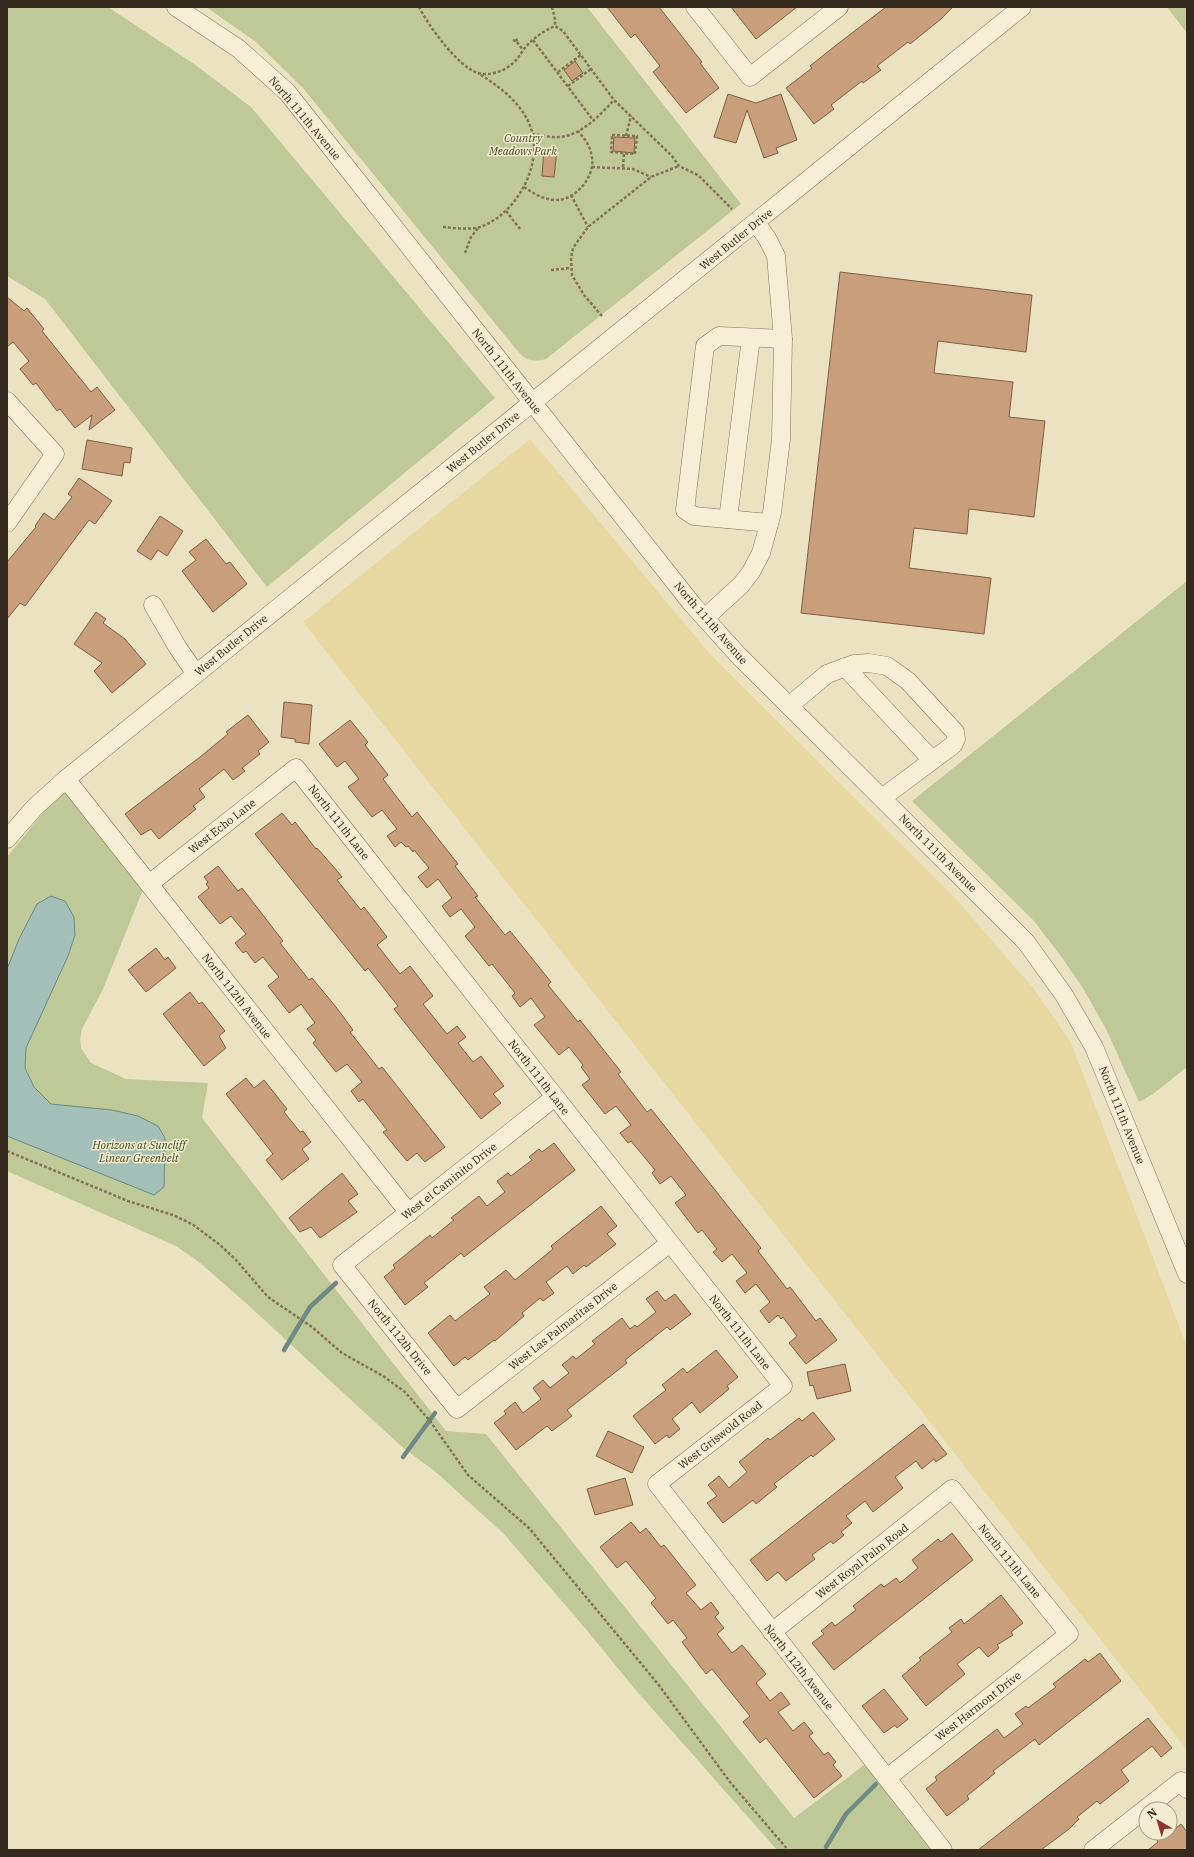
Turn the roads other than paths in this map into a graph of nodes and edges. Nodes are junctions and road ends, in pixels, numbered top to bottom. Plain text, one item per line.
1 (176, 7) edge
2 (695, 7) edge
3 (839, 7) edge
4 (1022, 7) edge
5 (1001, 13) edge
6 (756, 223) junction
7 (751, 338) junction
8 (783, 339) junction
9 (7, 401) edge
10 (531, 403) junction
11 (728, 519) junction
12 (7, 523) edge
13 (769, 523) junction
14 (152, 605) dead end
15 (705, 618) junction
16 (845, 667) junction
17 (196, 674) junction
18 (789, 706) junction
19 (932, 760) junction
20 (296, 768) joint
21 (66, 779) junction
22 (882, 798) junction
23 (7, 839) edge
24 (149, 884) junction
25 (555, 1097) junction
26 (410, 1213) junction
27 (670, 1243) junction
28 (342, 1265) joint
29 (1187, 1274) edge
30 (783, 1386) joint
31 (457, 1409) joint
32 (657, 1484) joint
33 (952, 1489) joint
34 (772, 1632) junction
35 (1068, 1634) joint
36 (887, 1778) junction
37 (1184, 1785) edge
38 (942, 1850) edge
39 (1093, 1850) edge

1 - 10 street, North 111th Avenue
2 - 3 street
4 - 5 street, West Butler Drive
5 - 6 street, West Butler Drive
6 - 8 street
6 - 10 street, West Butler Drive
7 - 8 street
7 - 11 street
7 - 11 street
8 - 13 street
9 - 12 street
10 - 15 street, North 111th Avenue
10 - 17 street, West Butler Drive
11 - 13 street
13 - 15 street
14 - 17 street
15 - 18 street, North 111th Avenue
16 - 18 street
16 - 19 street
16 - 19 street
17 - 21 street, West Butler Drive
18 - 22 street, North 111th Avenue
19 - 22 street
20 - 24 street, West Echo Lane
20 - 25 street, North 111th Lane
21 - 23 street, West Butler Drive
21 - 24 street, North 112th Avenue
22 - 29 street, North 111th Avenue
24 - 26 street, North 112th Avenue
25 - 26 street, West el Caminito Drive
25 - 27 street, North 111th Lane
26 - 28 street, West el Caminito Drive
27 - 30 street, North 111th Lane
27 - 31 street, West Las Palmaritas Drive
28 - 31 street, North 112th Drive
30 - 32 street, West Griswold Road
32 - 34 street, North 112th Avenue
33 - 34 street, West Royal Palm Road
33 - 35 street, North 111th Lane
34 - 36 street, North 112th Avenue
35 - 36 street, West Harmont Drive
36 - 38 street, North 112th Avenue
37 - 39 street

